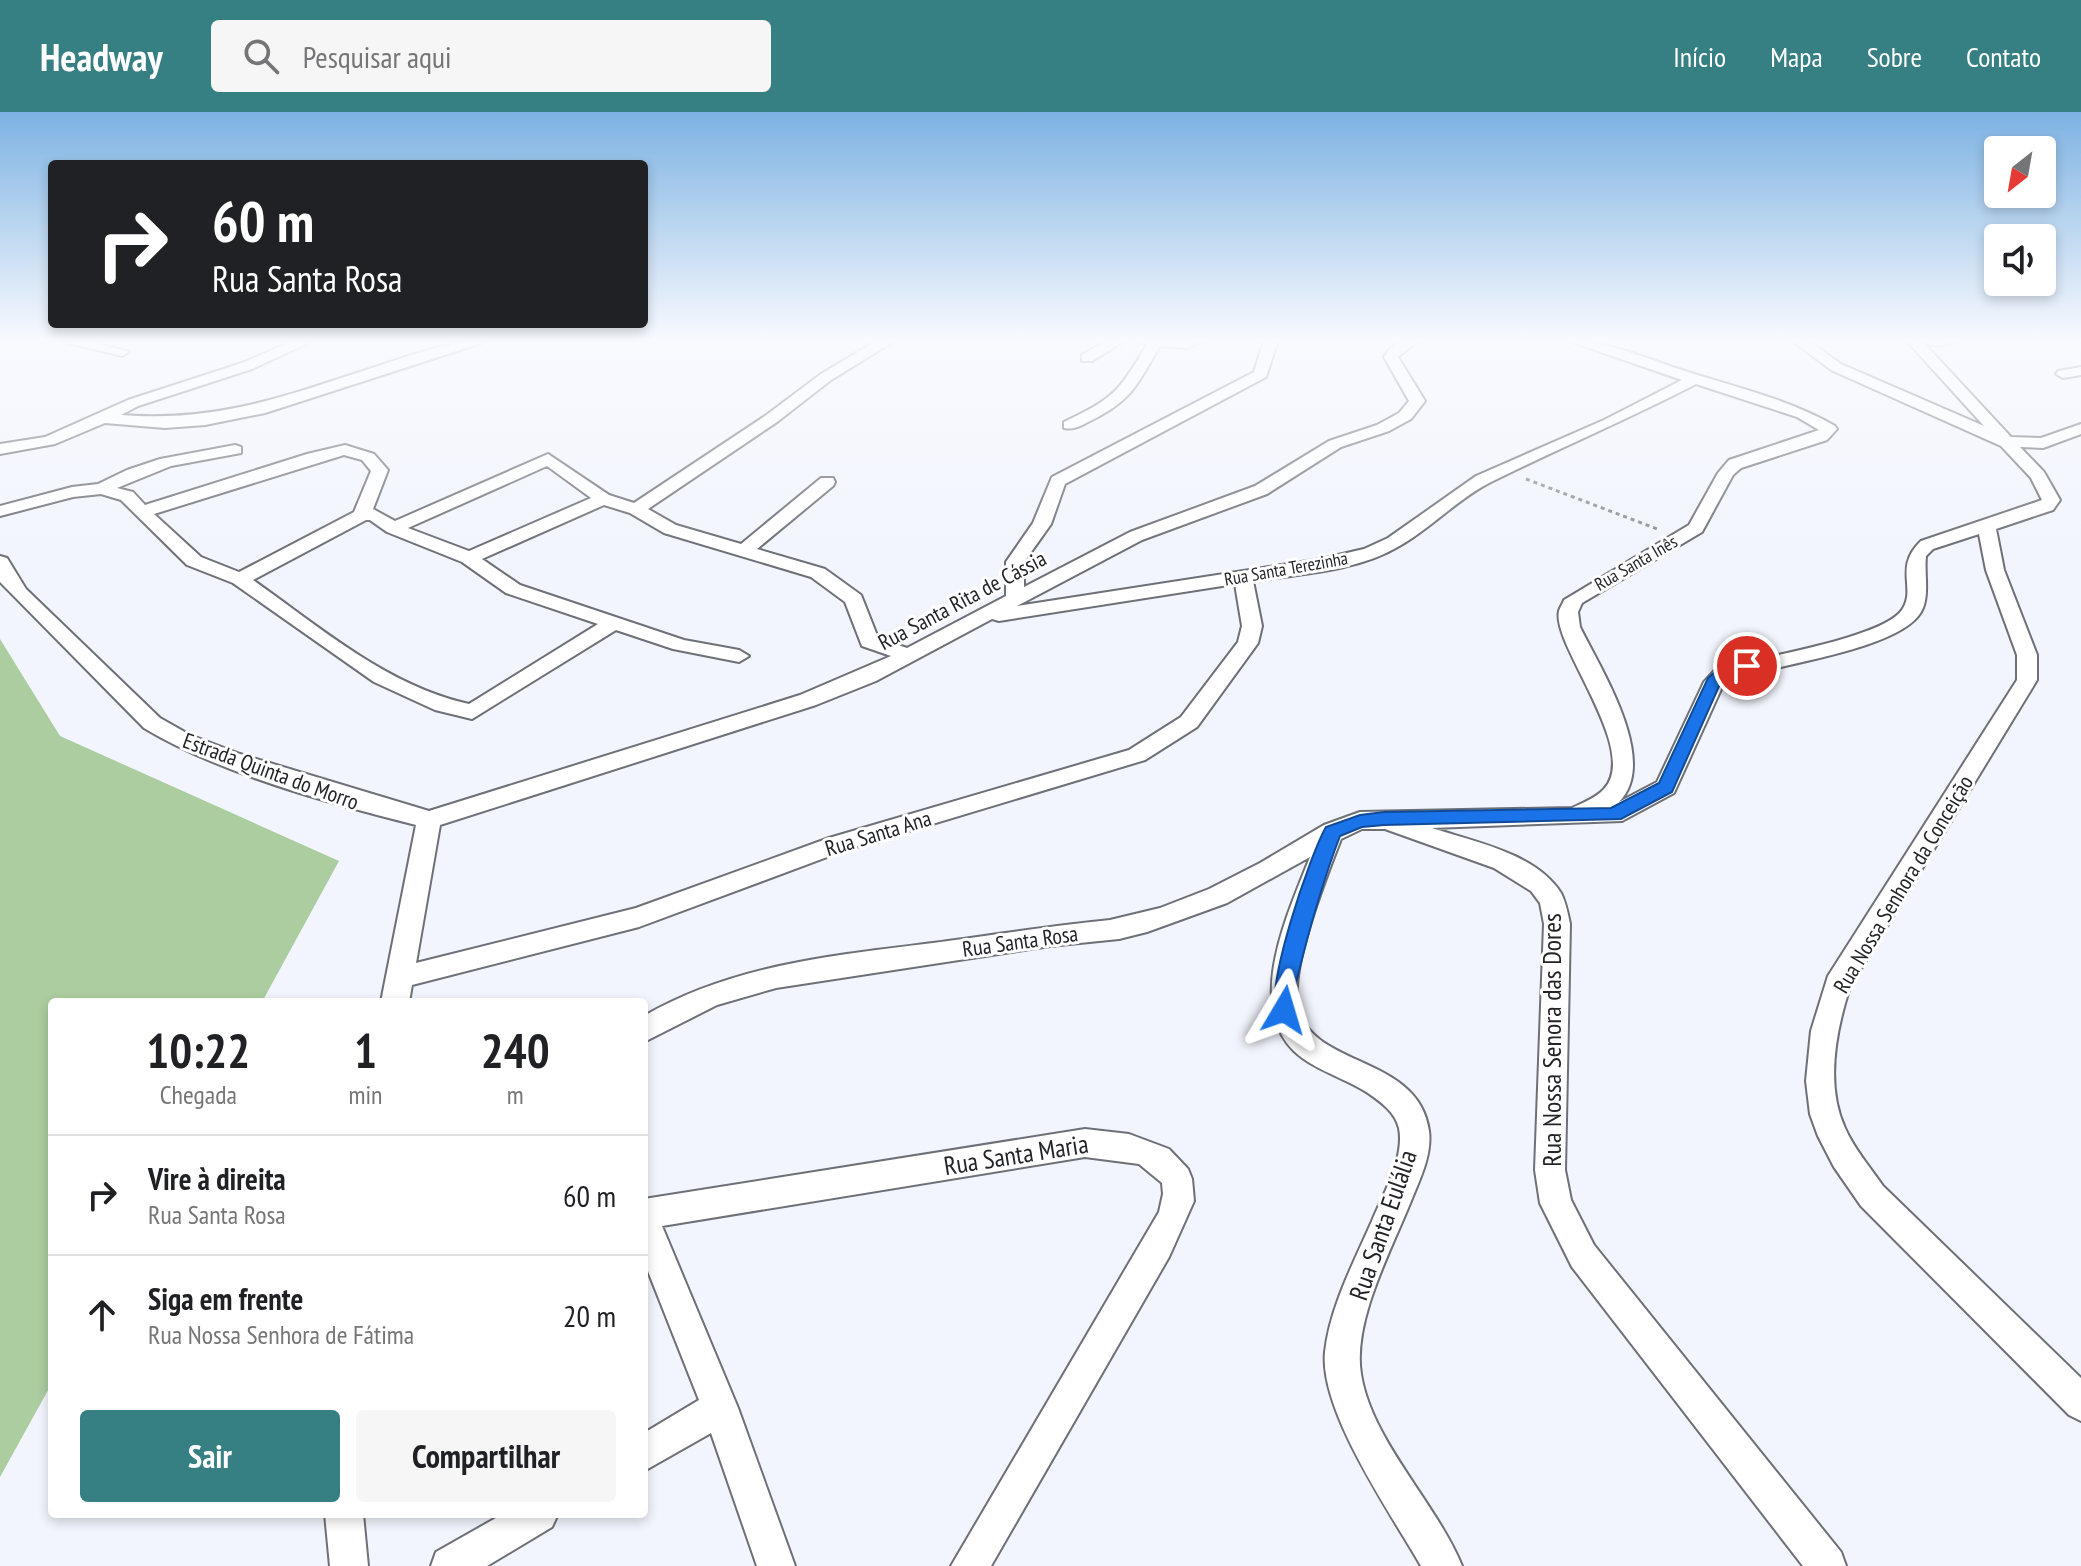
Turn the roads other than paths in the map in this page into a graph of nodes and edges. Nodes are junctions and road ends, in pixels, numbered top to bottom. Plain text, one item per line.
1 (123, 408) edge
2 (265, 408) edge
3 (786, 408) edge
4 (1106, 408) edge
5 (1197, 408) edge
6 (1412, 408) edge
7 (1639, 408) edge
8 (1785, 408) edge
9 (1929, 408) edge
10 (1975, 408) edge
11 (103, 418) junction
12 (1070, 425) dead end
13 (2081, 429) edge
14 (2006, 442) junction
15 (0, 449) edge
16 (235, 450) dead end
17 (827, 482) dead end
18 (102, 489) junction
19 (603, 499) junction
20 (636, 509) junction
21 (0, 511) edge
22 (142, 512) junction
23 (362, 515) junction
24 (1986, 525) junction
25 (393, 528) junction
26 (743, 552) junction
27 (469, 558) junction
28 (0, 562) edge
29 (1243, 578) junction
30 (240, 579) junction
31 (1016, 598) junction
32 (977, 618) junction
33 (614, 623) junction
34 (908, 655) junction
35 (739, 656) dead end
36 (1573, 817) junction
37 (1384, 819) junction
38 (429, 820) junction
39 (1332, 831) junction
40 (398, 990) edge
41 (648, 1028) edge
42 (648, 1213) edge
43 (648, 1231) edge
44 (2081, 1403) edge
45 (720, 1408) junction
46 (648, 1451) edge
47 (344, 1518) edge
48 (532, 1518) edge
49 (349, 1566) edge
50 (450, 1566) edge
51 (776, 1566) edge
52 (970, 1566) edge
53 (1443, 1566) edge
54 (1827, 1566) edge

1 - 11 street
2 - 11 street
3 - 20 street
4 - 12 street
5 - 31 street
6 - 31 street, Rua Santa Rita de Cássia
7 - 29 street, Rua Santa Terezinha
8 - 36 street, Rua Santa Inês
9 - 14 street
10 - 14 street
11 - 15 street
13 - 14 street
14 - 24 street
16 - 18 street
17 - 26 street
18 - 21 street
18 - 22 street
19 - 20 street
19 - 25 street
19 - 27 street
20 - 26 street
22 - 23 street
22 - 30 street
23 - 25 street
23 - 30 street
24 - 36 street, Rua Santa Rosa
24 - 44 street, Rua Nossa Senhora da Conceição
25 - 27 street
26 - 34 street
27 - 33 street
28 - 38 street, Estrada Quinta do Morro
29 - 32 street, Rua Santa Terezinha
29 - 40 street, Rua Santa Ana
30 - 33 street
31 - 32 street, Rua Santa Rita de Cássia
32 - 34 street, Rua Santa Rita de Cássia
33 - 35 street
34 - 38 street, Rua Santa Rita de Cássia
36 - 37 street, Rua Santa Rosa
37 - 39 street, Rua Santa Rosa
37 - 54 street, Rua Nossa Senora das Dores
38 - 40 street
39 - 41 street, Rua Santa Rosa
39 - 53 street, Rua Santa Eulália
42 - 52 street, Rua Santa Maria
43 - 45 street
45 - 46 street
45 - 51 street
47 - 49 street
48 - 50 street

